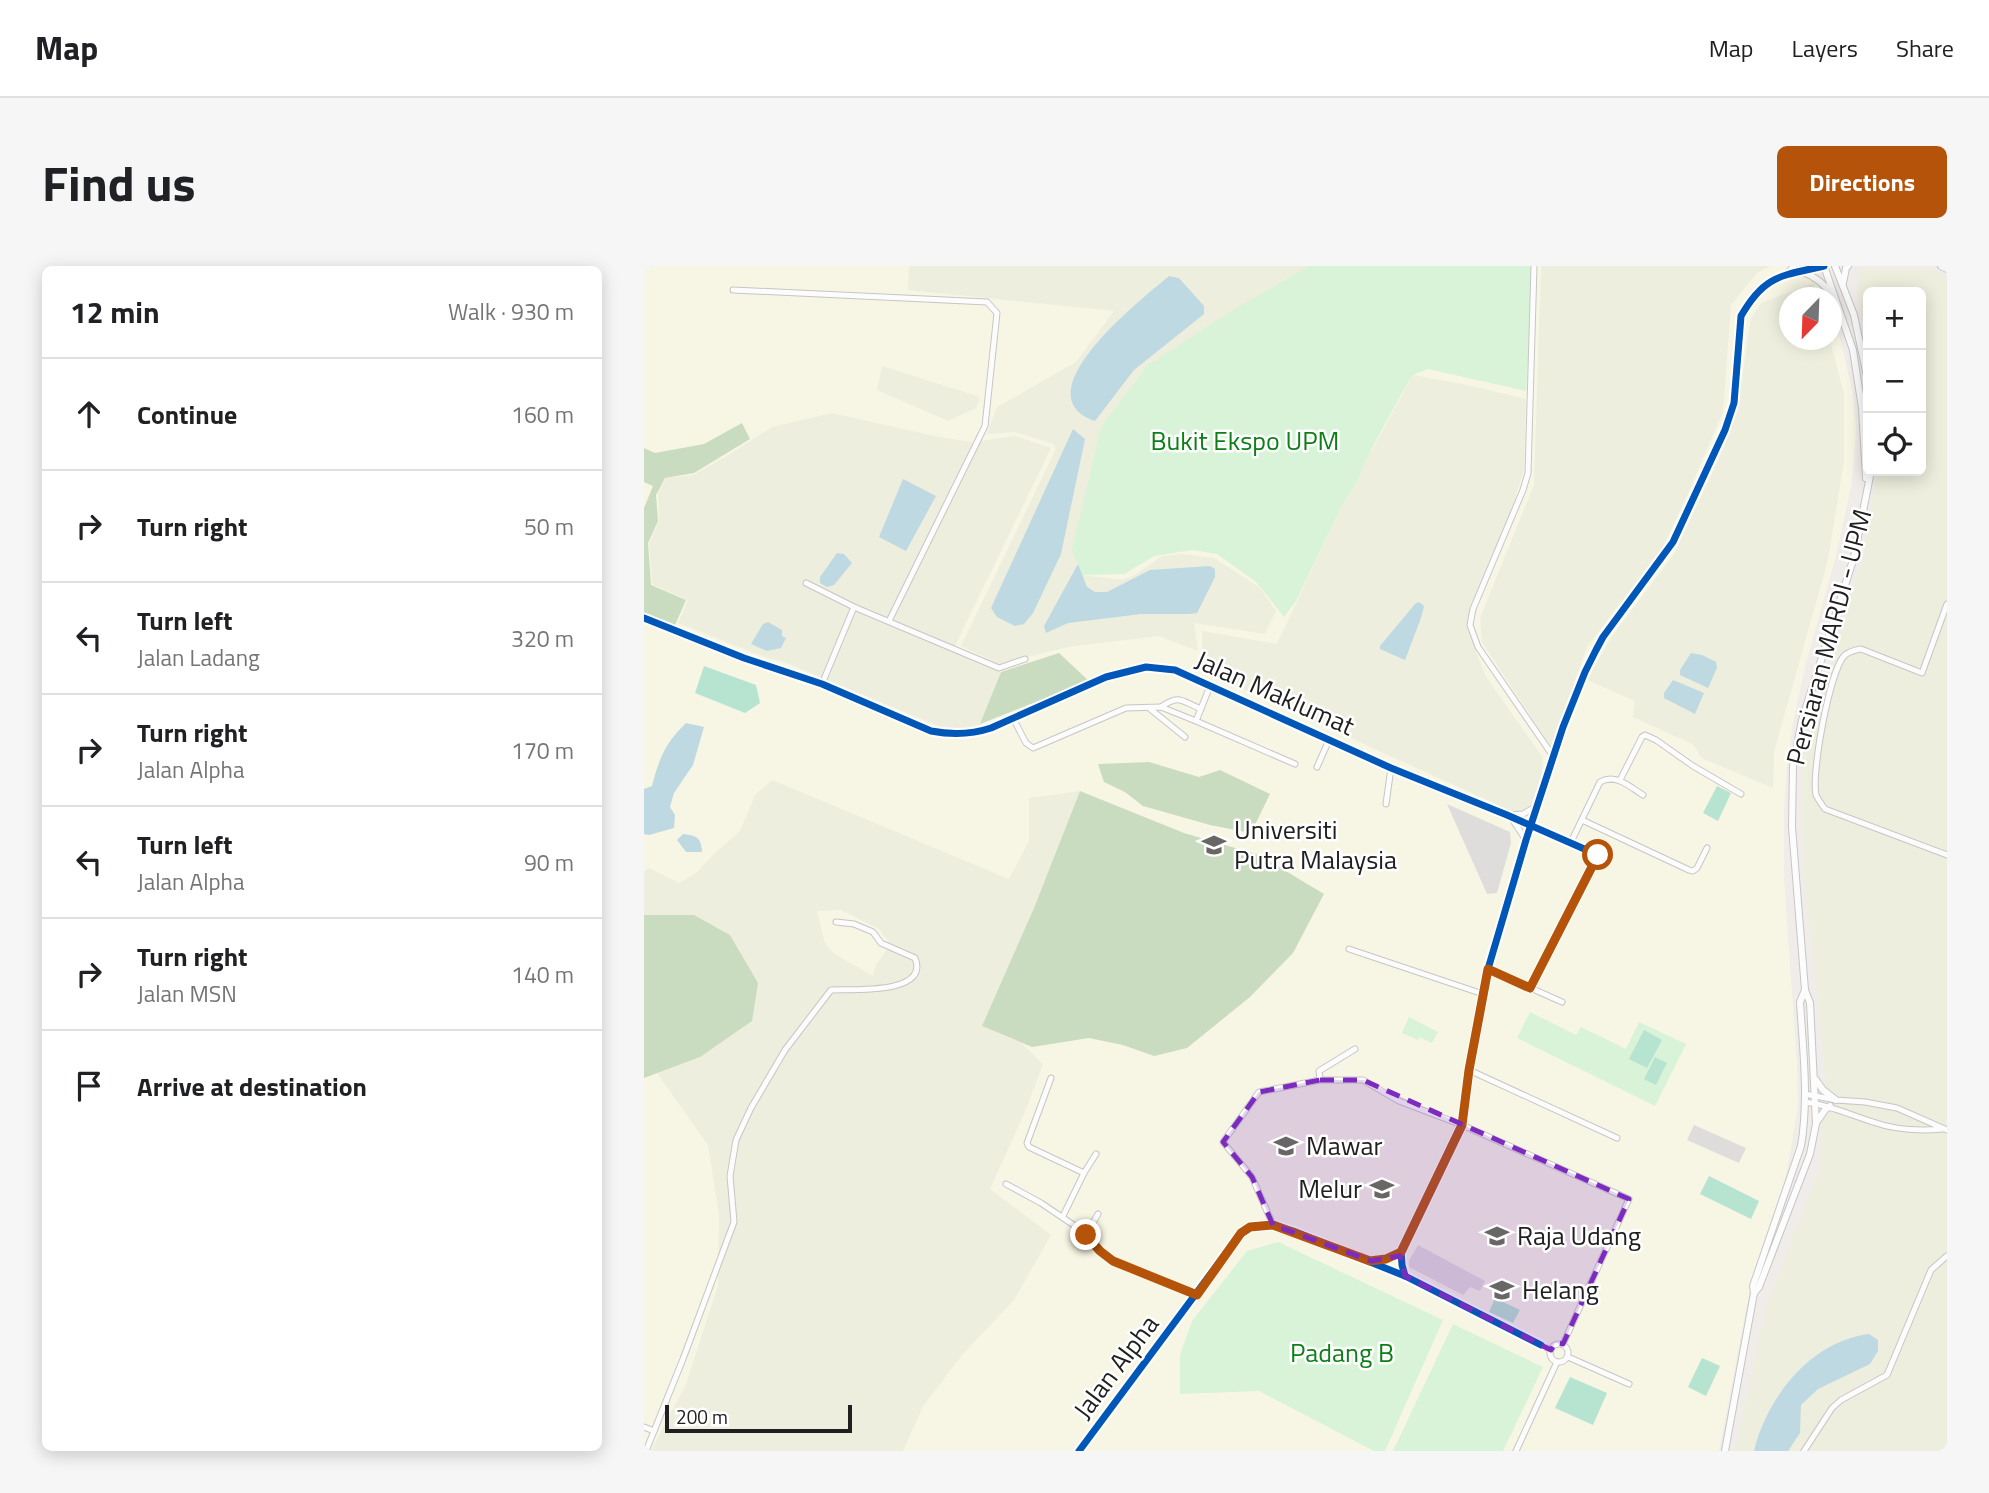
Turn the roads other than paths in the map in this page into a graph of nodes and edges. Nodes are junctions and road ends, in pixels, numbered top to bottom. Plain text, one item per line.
1 (1534, 266) edge
2 (1794, 266) edge
3 (1824, 266) edge
4 (1835, 266) edge
5 (1848, 266) edge
6 (1941, 266) edge
7 (1947, 269) edge
8 (1801, 271) junction
9 (1786, 274) junction
10 (1843, 284) junction
11 (1826, 287) edge
12 (1832, 287) edge
13 (733, 290) dead end
14 (1842, 316) edge
15 (1863, 357) edge
16 (1870, 476) edge
17 (1866, 494) junction
18 (806, 583) dead end
19 (1947, 604) edge
20 (854, 607) junction
21 (644, 618) edge
22 (888, 621) junction
23 (1025, 659) dead end
24 (822, 684) junction
25 (1210, 686) junction
26 (1161, 707) junction
27 (1149, 708) junction
28 (1201, 709) junction
29 (1013, 718) junction
30 (1196, 721) junction
31 (1185, 737) dead end
32 (1329, 740) junction
33 (1553, 756) junction
34 (1295, 764) dead end
35 (1317, 767) dead end
36 (1391, 768) junction
37 (1620, 780) junction
38 (1741, 794) dead end
39 (1643, 795) dead end
40 (1386, 804) dead end
41 (1537, 806) junction
42 (1507, 815) junction
43 (1582, 820) junction
44 (1531, 825) junction
45 (1526, 841) junction
46 (1570, 842) junction
47 (1707, 848) dead end
48 (1947, 855) edge
49 (836, 922) dead end
50 (1349, 949) dead end
51 (1488, 969) junction
52 (1530, 988) junction
53 (1805, 990) junction
54 (1483, 994) junction
55 (1562, 1002) dead end
56 (1355, 1049) dead end
57 (1469, 1070) junction
58 (1051, 1078) dead end
59 (1814, 1079) junction
60 (1320, 1080) junction
61 (1805, 1098) junction
62 (1815, 1099) junction
63 (1836, 1100) junction
64 (1830, 1106) junction
65 (1908, 1112) junction
66 (1816, 1124) junction
67 (1462, 1125) junction
68 (1904, 1128) junction
69 (1945, 1130) edge
70 (1617, 1138) dead end
71 (1096, 1154) dead end
72 (1084, 1173) junction
73 (1006, 1184) dead end
74 (1098, 1214) dead end
75 (1063, 1216) junction
76 (1273, 1225) junction
77 (1086, 1235) junction
78 (1401, 1252) junction
79 (1947, 1256) edge
80 (1370, 1261) junction
81 (1405, 1276) junction
82 (1754, 1293) junction
83 (1197, 1295) junction
84 (1563, 1345) junction
85 (1551, 1350) junction
86 (1568, 1357) junction
87 (1557, 1362) junction
88 (1629, 1384) dead end
89 (644, 1427) edge
90 (654, 1431) junction
91 (646, 1451) edge
92 (1079, 1451) edge
93 (1516, 1451) edge
94 (1725, 1451) edge
95 (1804, 1451) edge

1 - 33 street
2 - 9 street
3 - 8 street
3 - 12 street, Persiaran MARDI - UPM
4 - 10 street
5 - 10 street
6 - 7 street
8 - 9 street
8 - 11 street
9 - 33 street
10 - 15 street
13 - 22 street
14 - 17 street, Persiaran MARDI - UPM
16 - 17 street, Persiaran MARDI - UPM
17 - 53 street, Persiaran MARDI - UPM
18 - 20 street
19 - 48 street
20 - 22 street
20 - 24 street
21 - 24 street, Jalan Maklumat
22 - 23 street
24 - 29 street, Jalan Maklumat
25 - 28 street
25 - 29 street, Jalan Maklumat
25 - 32 street, Jalan Maklumat
26 - 27 street
26 - 28 street
26 - 30 street
27 - 29 street
27 - 31 street
28 - 30 street
30 - 34 street
32 - 35 street
32 - 36 street, Jalan Maklumat
33 - 41 street
36 - 40 street
36 - 42 street, Jalan Maklumat
37 - 38 street
37 - 39 street
37 - 43 street
41 - 42 street
41 - 44 street
42 - 44 street, Jalan Maklumat
42 - 45 street
43 - 46 street
43 - 47 street
44 - 45 street
44 - 46 street, Jalan Maklumat
45 - 51 street
46 - 52 street, Jalan Maklumat
49 - 90 street
50 - 54 street
51 - 52 street
51 - 54 street
52 - 55 street
53 - 59 street, Persiaran MARDI - UPM
53 - 61 street, Persiaran MARDI - UPM
54 - 57 street
56 - 60 street
57 - 67 street
57 - 70 street
58 - 72 street
59 - 62 street, Persiaran MARDI - UPM
59 - 63 street
60 - 67 street
60 - 76 street
61 - 62 street
61 - 82 street, Persiaran MARDI - UPM
62 - 63 street
62 - 64 street
62 - 66 street, Persiaran MARDI - UPM
63 - 65 street
64 - 66 street
64 - 68 street
65 - 68 street
65 - 69 street
66 - 82 street, Persiaran MARDI - UPM
67 - 78 street
67 - 84 street
68 - 69 street
71 - 72 street
72 - 75 street
73 - 75 street
74 - 77 street
75 - 77 street
76 - 80 street
76 - 83 street, Jalan Alpha
77 - 83 street
78 - 80 street
78 - 81 street
79 - 95 street
80 - 81 street
81 - 85 street
82 - 94 street, Persiaran MARDI - UPM
83 - 92 street, Jalan Alpha
84 - 85 street
84 - 86 street
85 - 87 street
86 - 87 street
86 - 88 street
87 - 93 street
89 - 90 street
90 - 91 street

